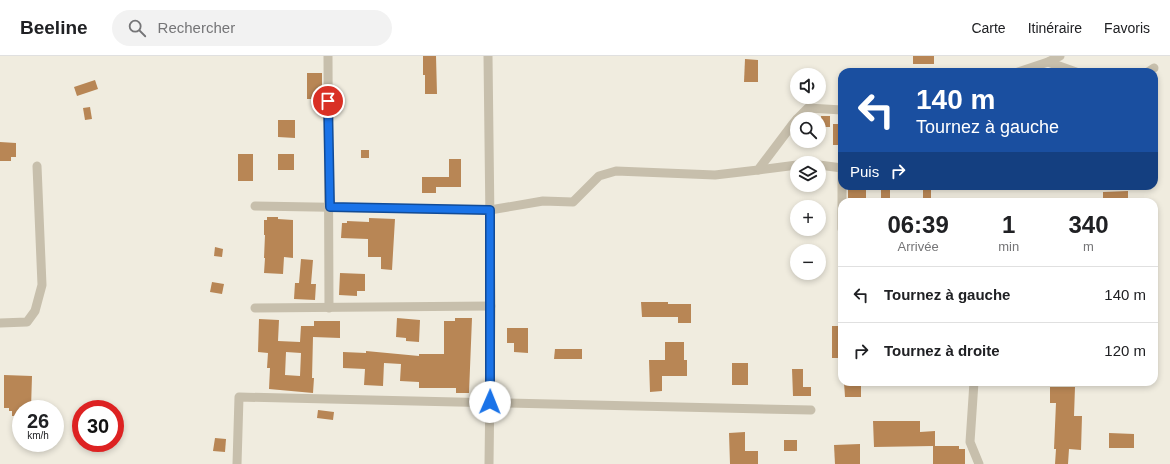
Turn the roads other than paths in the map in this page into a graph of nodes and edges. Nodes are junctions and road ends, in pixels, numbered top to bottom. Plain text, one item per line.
1 (328, 56) edge
2 (488, 56) edge
3 (1060, 56) edge
4 (1048, 62) junction
5 (1030, 68) edge
6 (1065, 68) edge
7 (838, 108) edge
8 (804, 112) edge
9 (790, 128) edge
10 (37, 166) dead end
11 (826, 166) edge
12 (790, 167) edge
13 (838, 167) edge
14 (758, 170) junction
15 (255, 206) dead end
16 (330, 207) junction
17 (490, 210) junction
18 (490, 306) junction
19 (255, 308) dead end
20 (330, 308) junction
21 (0, 323) edge
22 (974, 386) edge
23 (490, 402) junction
24 (811, 410) dead end
25 (237, 464) edge
26 (490, 464) edge
27 (979, 464) edge

1 - 16 street
2 - 17 street
3 - 4 street
4 - 5 street
4 - 6 street
7 - 8 street
9 - 14 street
10 - 21 street
11 - 13 street
12 - 14 street
14 - 17 street
15 - 16 street
16 - 17 street
16 - 20 street
17 - 18 street
18 - 20 street
18 - 23 street
19 - 20 street
22 - 27 street
23 - 24 street
23 - 25 street
23 - 26 street

